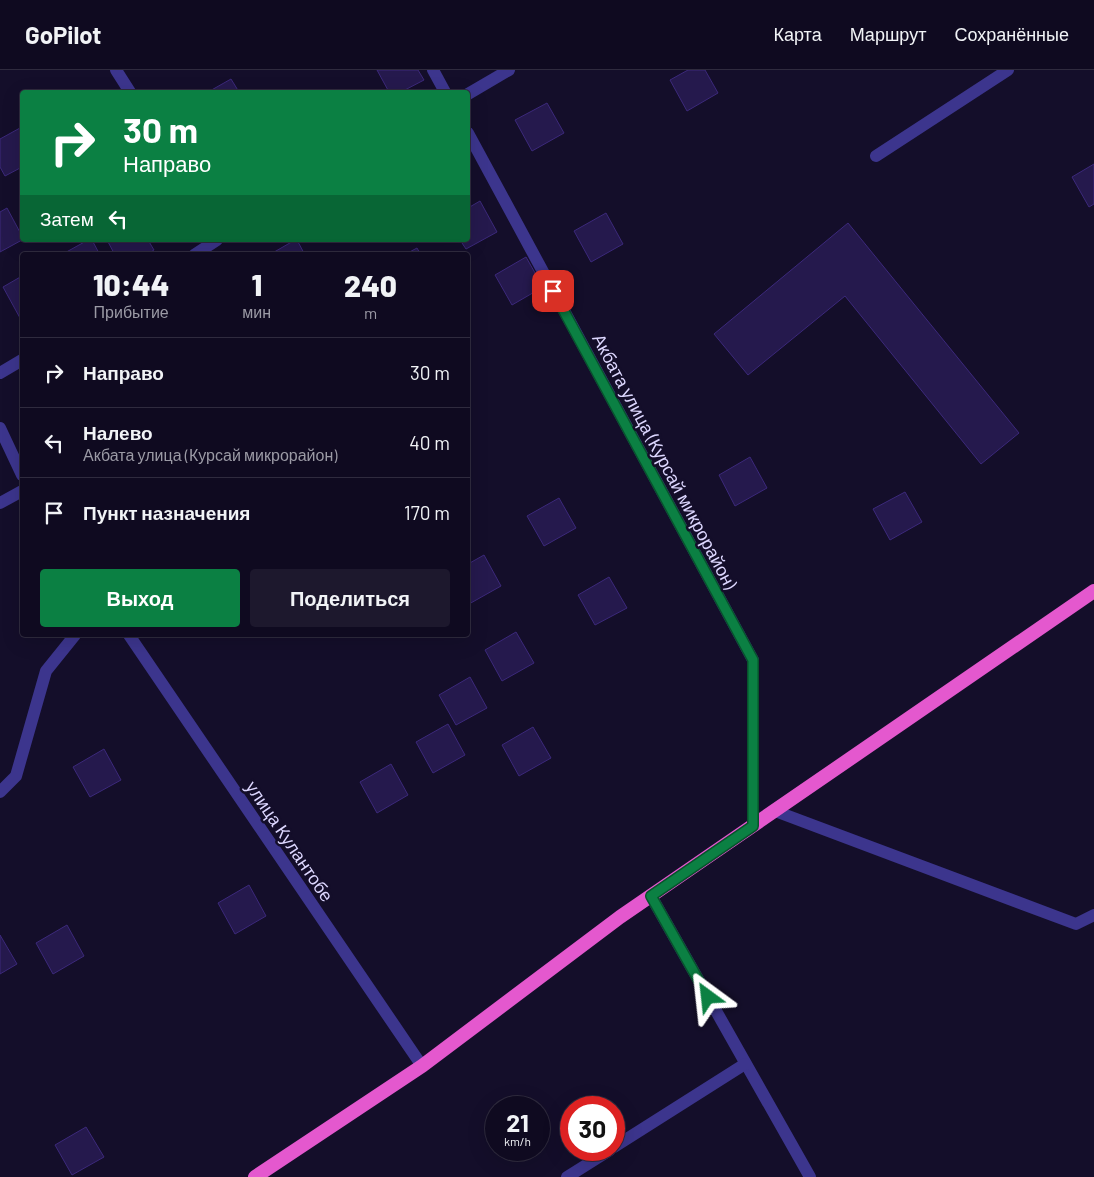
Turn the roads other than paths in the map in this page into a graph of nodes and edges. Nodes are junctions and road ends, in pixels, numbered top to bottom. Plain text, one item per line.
1 (116, 70) edge
2 (433, 70) edge
3 (509, 70) edge
4 (1008, 70) edge
5 (129, 90) edge
6 (444, 90) edge
7 (470, 93) edge
8 (470, 137) edge
9 (876, 156) dead end
10 (214, 242) edge
11 (199, 252) edge
12 (20, 361) edge
13 (0, 373) edge
14 (0, 428) edge
15 (20, 471) edge
16 (20, 492) edge
17 (0, 503) edge
18 (1094, 591) edge
19 (73, 637) edge
20 (130, 637) edge
21 (0, 792) edge
22 (775, 811) junction
23 (753, 826) junction
24 (651, 896) junction
25 (1094, 915) edge
26 (746, 1064) junction
27 (422, 1066) junction
28 (625, 1140) edge
29 (592, 1161) edge
30 (255, 1177) edge
31 (567, 1177) edge
32 (810, 1177) edge

1 - 5 street
2 - 6 street
3 - 7 street
4 - 9 street
8 - 23 street, Акбата улица (Курсай микрорайон)
10 - 11 street
12 - 13 street
14 - 15 street
16 - 17 street
18 - 22 highway
19 - 21 street
20 - 27 street, улица Кулантобе
22 - 23 highway
22 - 25 street
23 - 24 highway
24 - 26 street
24 - 27 highway
26 - 28 street
26 - 32 street
27 - 30 highway
29 - 31 street

